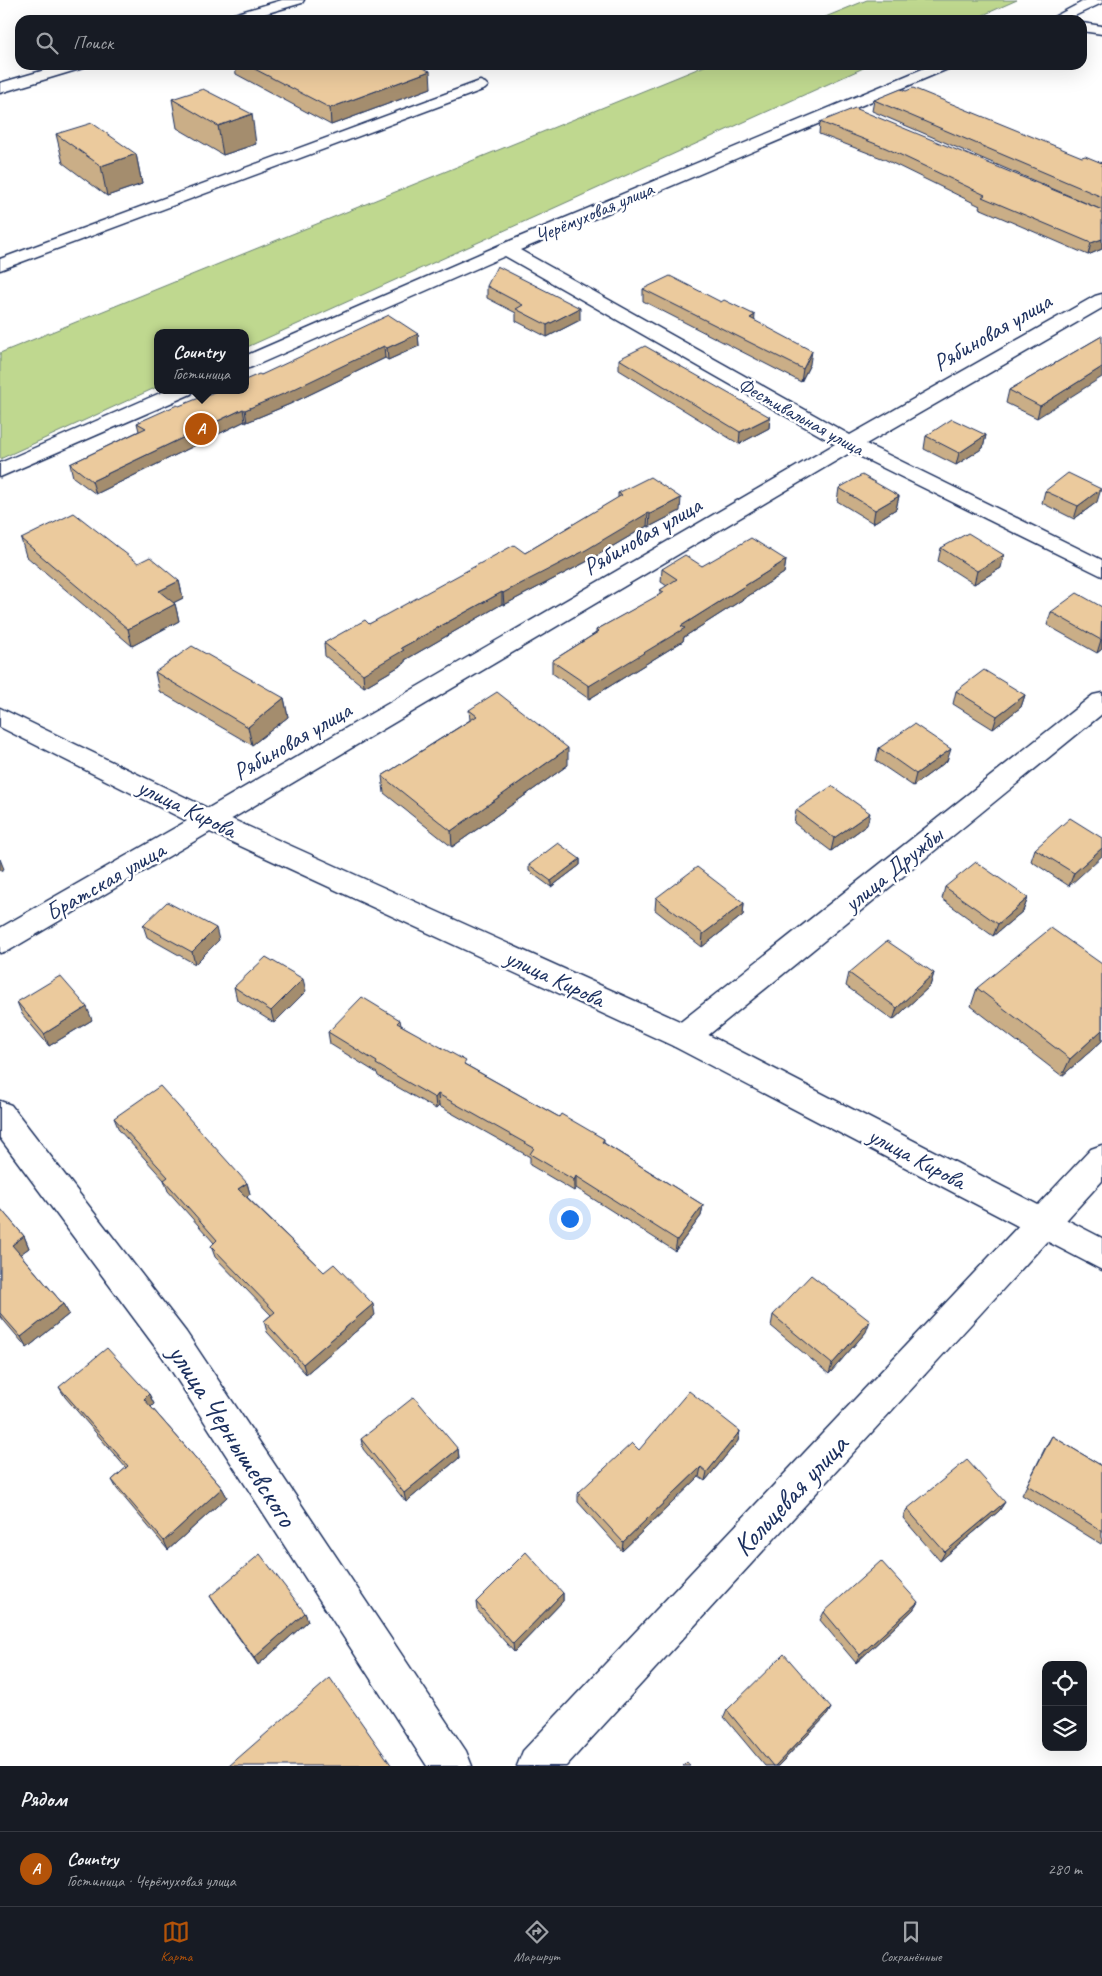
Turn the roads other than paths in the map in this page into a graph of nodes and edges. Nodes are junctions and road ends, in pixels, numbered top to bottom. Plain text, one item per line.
1 (297, 0) edge
2 (1096, 0) edge
3 (246, 15) edge
4 (1065, 15) edge
5 (1087, 28) edge
6 (1102, 30) edge
7 (61, 70) edge
8 (933, 70) edge
9 (480, 86) dead end
10 (0, 88) edge
11 (843, 106) junction
12 (861, 114) edge
13 (506, 249) junction
14 (0, 265) edge
15 (1102, 300) edge
16 (249, 362) edge
17 (175, 394) edge
18 (850, 444) junction
19 (0, 471) edge
20 (1102, 569) edge
21 (1102, 701) edge
22 (0, 717) edge
23 (210, 820) junction
24 (0, 942) edge
25 (684, 1037) junction
26 (0, 1114) edge
27 (1102, 1159) edge
28 (1042, 1223) junction
29 (1102, 1255) edge
30 (451, 1766) edge
31 (538, 1766) edge

1 - 3 street
2 - 4 street
5 - 6 street
7 - 10 street
8 - 11 street, Черёмуховая улица
9 - 14 street
11 - 12 street
11 - 13 street, Черёмуховая улица
13 - 16 street, Черёмуховая улица
13 - 18 street, Фестивальная улица
15 - 18 street, Рябиновая улица
17 - 19 street
18 - 20 street, Фестивальная улица
18 - 23 street, Рябиновая улица
21 - 25 street, улица Дружбы
22 - 23 street, улица Кирова
23 - 24 street, Братская улица
23 - 25 street, улица Кирова
25 - 28 street, улица Кирова
26 - 30 street, улица Чернышевского
27 - 28 street, Кольцевая улица
28 - 29 street, улица Кирова
28 - 31 street, Кольцевая улица

